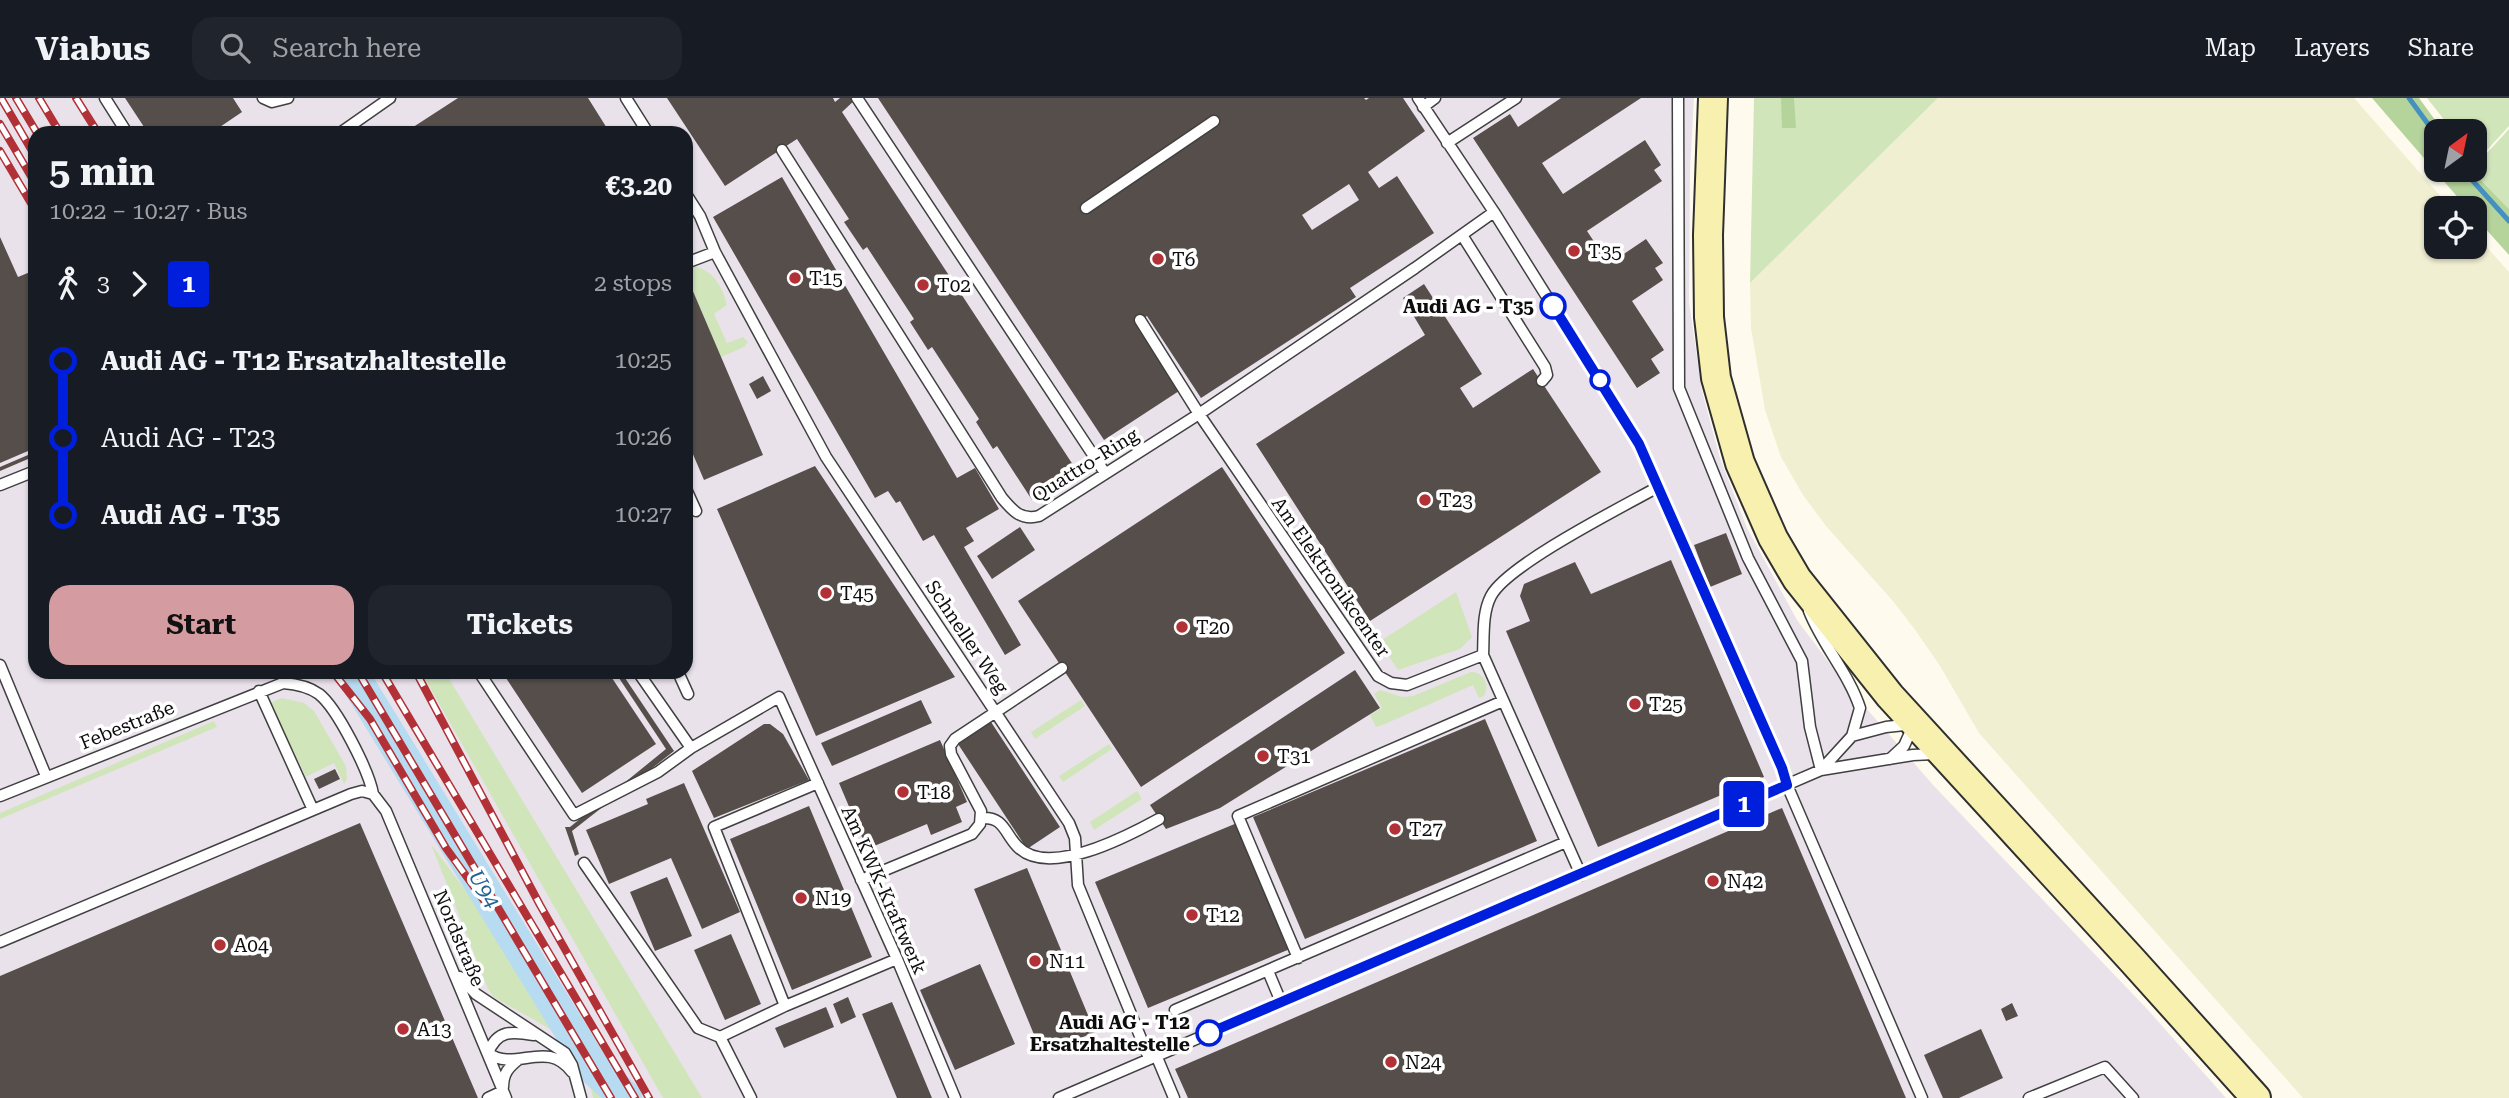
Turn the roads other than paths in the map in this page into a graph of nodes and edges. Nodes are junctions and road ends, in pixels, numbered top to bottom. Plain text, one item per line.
1 (104, 98) edge
2 (263, 98) edge
3 (288, 98) edge
4 (390, 98) edge
5 (626, 98) edge
6 (857, 98) edge
7 (1435, 98) edge
8 (1516, 98) edge
9 (1678, 98) edge
10 (1713, 98) edge
11 (1421, 102) edge
12 (1214, 121) dead end
13 (122, 126) edge
14 (356, 126) edge
15 (644, 126) edge
16 (1447, 143) junction
17 (782, 149) dead end
18 (693, 206) edge
19 (1086, 208) dead end
20 (1494, 212) junction
21 (1462, 235) junction
22 (715, 252) junction
23 (693, 260) edge
24 (1140, 320) dead end
25 (1542, 381) dead end
26 (1199, 414) junction
27 (1105, 473) junction
28 (28, 474) edge
29 (0, 485) edge
30 (1658, 487) junction
31 (693, 506) edge
32 (696, 511) dead end
33 (1797, 579) junction
34 (1483, 654) junction
35 (0, 665) edge
36 (1062, 668) dead end
37 (484, 679) edge
38 (643, 679) edge
39 (681, 679) edge
40 (259, 691) junction
41 (688, 694) dead end
42 (1503, 701) junction
43 (997, 712) junction
44 (1914, 724) junction
45 (1852, 736) junction
46 (691, 748) junction
47 (1942, 755) junction
48 (1889, 759) junction
49 (1821, 770) junction
50 (46, 776) junction
51 (818, 783) junction
52 (1787, 785) junction
53 (373, 794) junction
54 (0, 796) edge
55 (313, 810) junction
56 (982, 818) junction
57 (1159, 819) dead end
58 (1566, 842) junction
59 (1076, 857) junction
60 (584, 863) dead end
61 (1581, 875) junction
62 (861, 880) junction
63 (0, 942) edge
64 (1298, 958) junction
65 (897, 959) junction
66 (455, 971) junction
67 (1268, 971) junction
68 (1281, 1002) junction
69 (785, 1006) junction
70 (1175, 1010) dead end
71 (541, 1036) junction
72 (720, 1037) junction
73 (488, 1053) junction
74 (1152, 1056) junction
75 (521, 1058) junction
76 (576, 1078) junction
77 (505, 1094) edge
78 (488, 1098) edge
79 (581, 1098) edge
80 (751, 1098) edge
81 (955, 1098) edge
82 (1059, 1098) edge
83 (1174, 1098) edge
84 (1922, 1098) edge
85 (2029, 1098) edge
86 (2133, 1098) edge
87 (2256, 1098) edge

1 - 13 lane
2 - 3 lane
4 - 14 lane
5 - 15 lane
6 - 27 lane
7 - 11 lane
8 - 16 lane
9 - 49 lane
10 - 33 main road
11 - 16 lane
12 - 19 lane
16 - 20 lane
17 - 27 lane, Quattro-Ring
18 - 22 lane, Schneller Weg
20 - 21 lane, Quattro-Ring
20 - 30 lane
21 - 25 lane
21 - 26 lane, Quattro-Ring
22 - 23 lane
22 - 43 lane, Schneller Weg
24 - 26 lane, Am Elektronikcenter
26 - 27 lane, Quattro-Ring
26 - 34 lane, Am Elektronikcenter
28 - 29 lane
30 - 34 lane
30 - 52 lane
31 - 32 lane
33 - 44 main road
33 - 45 lane
34 - 42 lane
35 - 50 lane
36 - 43 lane
37 - 46 lane
38 - 46 lane
39 - 41 lane
40 - 50 lane, Febestraße
40 - 53 lane, Nordstraße
40 - 55 lane
42 - 58 lane
42 - 64 lane
43 - 56 lane
43 - 59 lane, Schneller Weg
44 - 45 lane
44 - 47 main road
44 - 48 lane
45 - 49 lane
46 - 51 lane, Am KWK-Kraftwerk
47 - 48 lane
47 - 87 main road
48 - 49 lane
49 - 52 lane
50 - 54 lane, Febestraße
51 - 62 lane, Am KWK-Kraftwerk
51 - 69 lane
52 - 61 lane
52 - 84 lane
53 - 55 lane
53 - 66 lane, Nordstraße
55 - 63 lane
56 - 59 lane
56 - 62 lane
57 - 59 lane
58 - 61 lane
58 - 64 lane
59 - 74 lane, Schneller Weg
60 - 72 lane
61 - 68 lane
62 - 65 lane, Am KWK-Kraftwerk
64 - 67 lane
65 - 69 lane
65 - 81 lane, Am KWK-Kraftwerk
66 - 71 lane
66 - 73 lane, Nordstraße
67 - 68 lane
67 - 70 lane
68 - 74 lane
69 - 72 lane
71 - 73 lane
71 - 76 lane
72 - 80 lane
73 - 75 lane
73 - 77 lane, Nordstraße
74 - 82 lane
74 - 83 lane, Schneller Weg
75 - 76 lane
75 - 77 lane
76 - 79 lane
77 - 78 lane
85 - 86 lane

